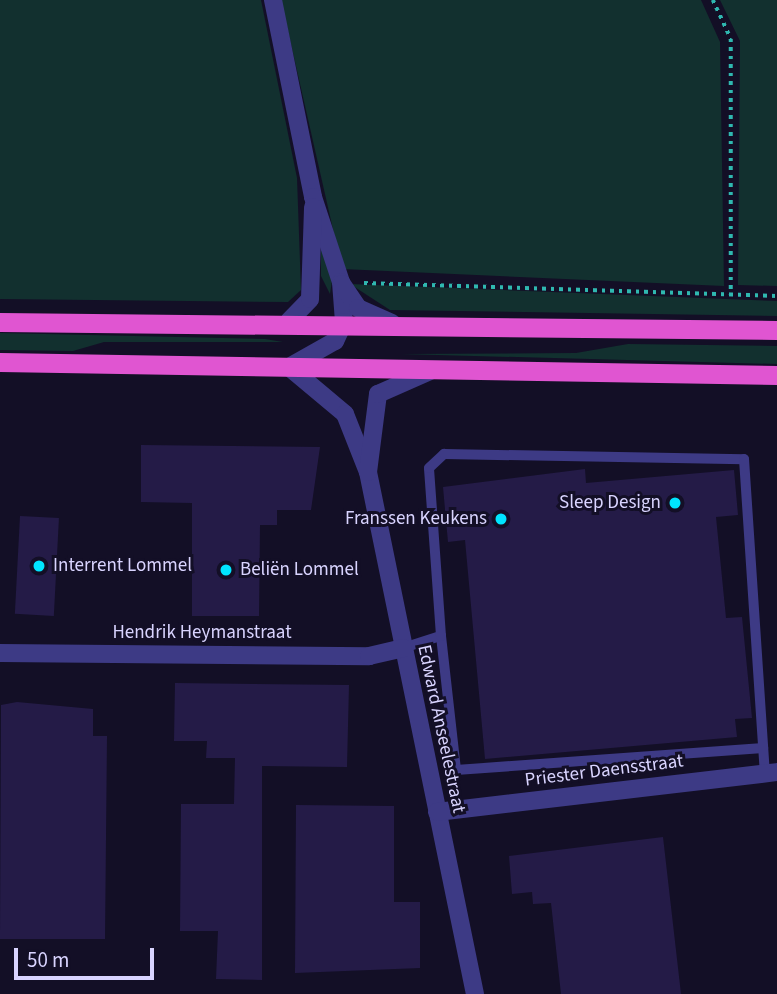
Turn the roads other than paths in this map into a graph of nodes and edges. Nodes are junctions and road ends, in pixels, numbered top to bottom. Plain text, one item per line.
1 (273, 0) edge
2 (313, 197) junction
3 (341, 282) junction
4 (289, 321) junction
5 (0, 322) edge
6 (344, 322) junction
7 (392, 323) junction
8 (777, 330) edge
9 (0, 362) edge
10 (289, 367) junction
11 (438, 369) junction
12 (777, 375) edge
13 (368, 472) junction
14 (441, 636) junction
15 (403, 648) junction
16 (0, 653) edge
17 (763, 748) junction
18 (771, 773) edge
19 (437, 811) junction
20 (475, 994) edge

1 - 2 street
2 - 3 street
2 - 4 street
3 - 6 street
3 - 7 street
4 - 5 highway
4 - 6 highway
6 - 7 highway
6 - 10 street
7 - 8 highway
9 - 10 highway
10 - 11 highway
10 - 13 street, Edward Anseelestraat
11 - 12 highway
11 - 13 street, Edward Anseelestraat
13 - 15 street, Edward Anseelestraat
14 - 15 lane
14 - 17 lane
14 - 17 lane
15 - 16 street, Hendrik Heymanstraat
15 - 19 street, Edward Anseelestraat
17 - 18 lane
18 - 19 street, Priester Daensstraat
19 - 20 street, Edward Anseelestraat

